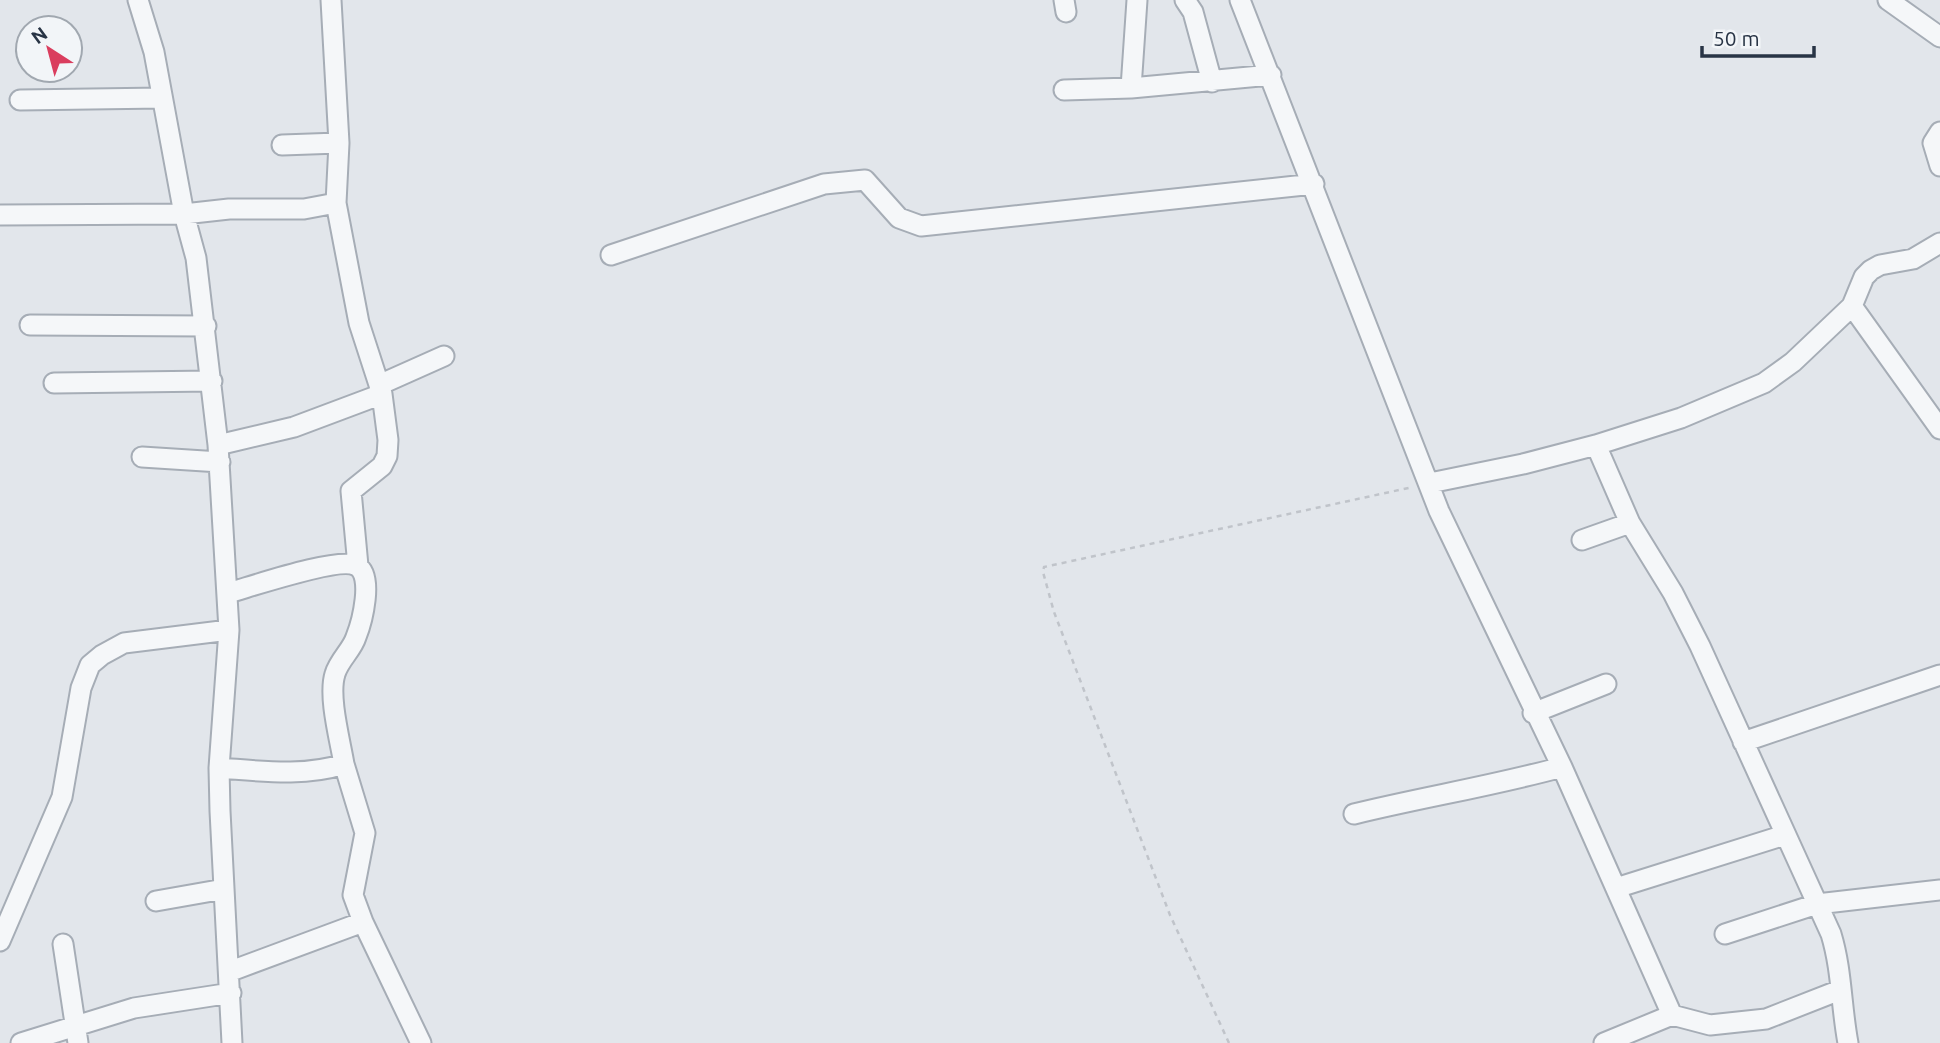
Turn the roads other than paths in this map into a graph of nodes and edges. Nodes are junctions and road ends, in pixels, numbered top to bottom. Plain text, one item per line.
1 (138, 0) edge
2 (331, 0) edge
3 (1137, 0) edge
4 (1185, 0) edge
5 (1240, 0) edge
6 (1888, 0) edge
7 (1940, 37) edge
8 (1271, 75) junction
9 (1212, 82) junction
10 (1131, 89) junction
11 (1064, 90) dead end
12 (162, 98) junction
13 (20, 100) dead end
14 (1940, 132) edge
15 (339, 143) junction
16 (282, 145) dead end
17 (1940, 166) edge
18 (1314, 184) junction
19 (336, 203) junction
20 (184, 214) junction
21 (0, 215) edge
22 (1940, 243) edge
23 (611, 255) dead end
24 (1852, 306) junction
25 (30, 324) dead end
26 (206, 326) junction
27 (444, 356) dead end
28 (212, 381) junction
29 (54, 383) dead end
30 (381, 390) junction
31 (1940, 429) edge
32 (1596, 445) junction
33 (219, 454) junction
34 (142, 457) dead end
35 (1430, 483) junction
36 (1630, 523) junction
37 (1582, 540) dead end
38 (358, 566) junction
39 (228, 593) junction
40 (229, 630) junction
41 (1940, 675) edge
42 (1606, 684) dead end
43 (1533, 713) junction
44 (1743, 742) junction
45 (344, 764) junction
46 (1562, 767) junction
47 (219, 768) junction
48 (1354, 814) dead end
49 (1785, 835) junction
50 (1616, 888) junction
51 (224, 889) junction
52 (1940, 890) edge
53 (156, 901) dead end
54 (1817, 904) junction
55 (363, 922) junction
56 (1725, 934) dead end
57 (0, 941) edge
58 (63, 944) dead end
59 (231, 971) junction
60 (1840, 990) junction
61 (231, 993) junction
62 (1672, 1015) junction
63 (76, 1034) edge
64 (21, 1043) edge
65 (232, 1043) edge
66 (421, 1043) edge
67 (1604, 1043) edge
68 (1848, 1043) edge

1 - 12 street
2 - 15 street
3 - 10 street
4 - 9 street
5 - 8 street
6 - 7 street
8 - 9 street
8 - 18 street
9 - 10 street
10 - 11 street
12 - 13 street
12 - 20 street
14 - 17 street
15 - 16 street
15 - 19 street
18 - 23 street
18 - 35 street
19 - 20 street
19 - 30 street
20 - 21 street
20 - 26 street
22 - 24 street
24 - 31 street
24 - 32 street
25 - 26 street
26 - 28 street
27 - 30 street
28 - 29 street
28 - 33 street
30 - 33 street
30 - 38 street
32 - 35 street
32 - 36 street
33 - 34 street
33 - 39 street
35 - 43 street
36 - 37 street
36 - 44 street
38 - 39 street
38 - 45 street
39 - 40 street
40 - 47 street
40 - 57 street
41 - 44 street
42 - 43 street
43 - 46 street
44 - 49 street
45 - 47 street
45 - 55 street
46 - 48 street
46 - 50 street
47 - 51 street
49 - 50 street
49 - 54 street
50 - 62 street
51 - 53 street
51 - 59 street
52 - 54 street
54 - 56 street
54 - 60 street
55 - 59 street
55 - 66 street
58 - 63 street
59 - 61 street
60 - 62 street
60 - 68 street
61 - 63 street
61 - 65 street
62 - 67 street
63 - 64 street

